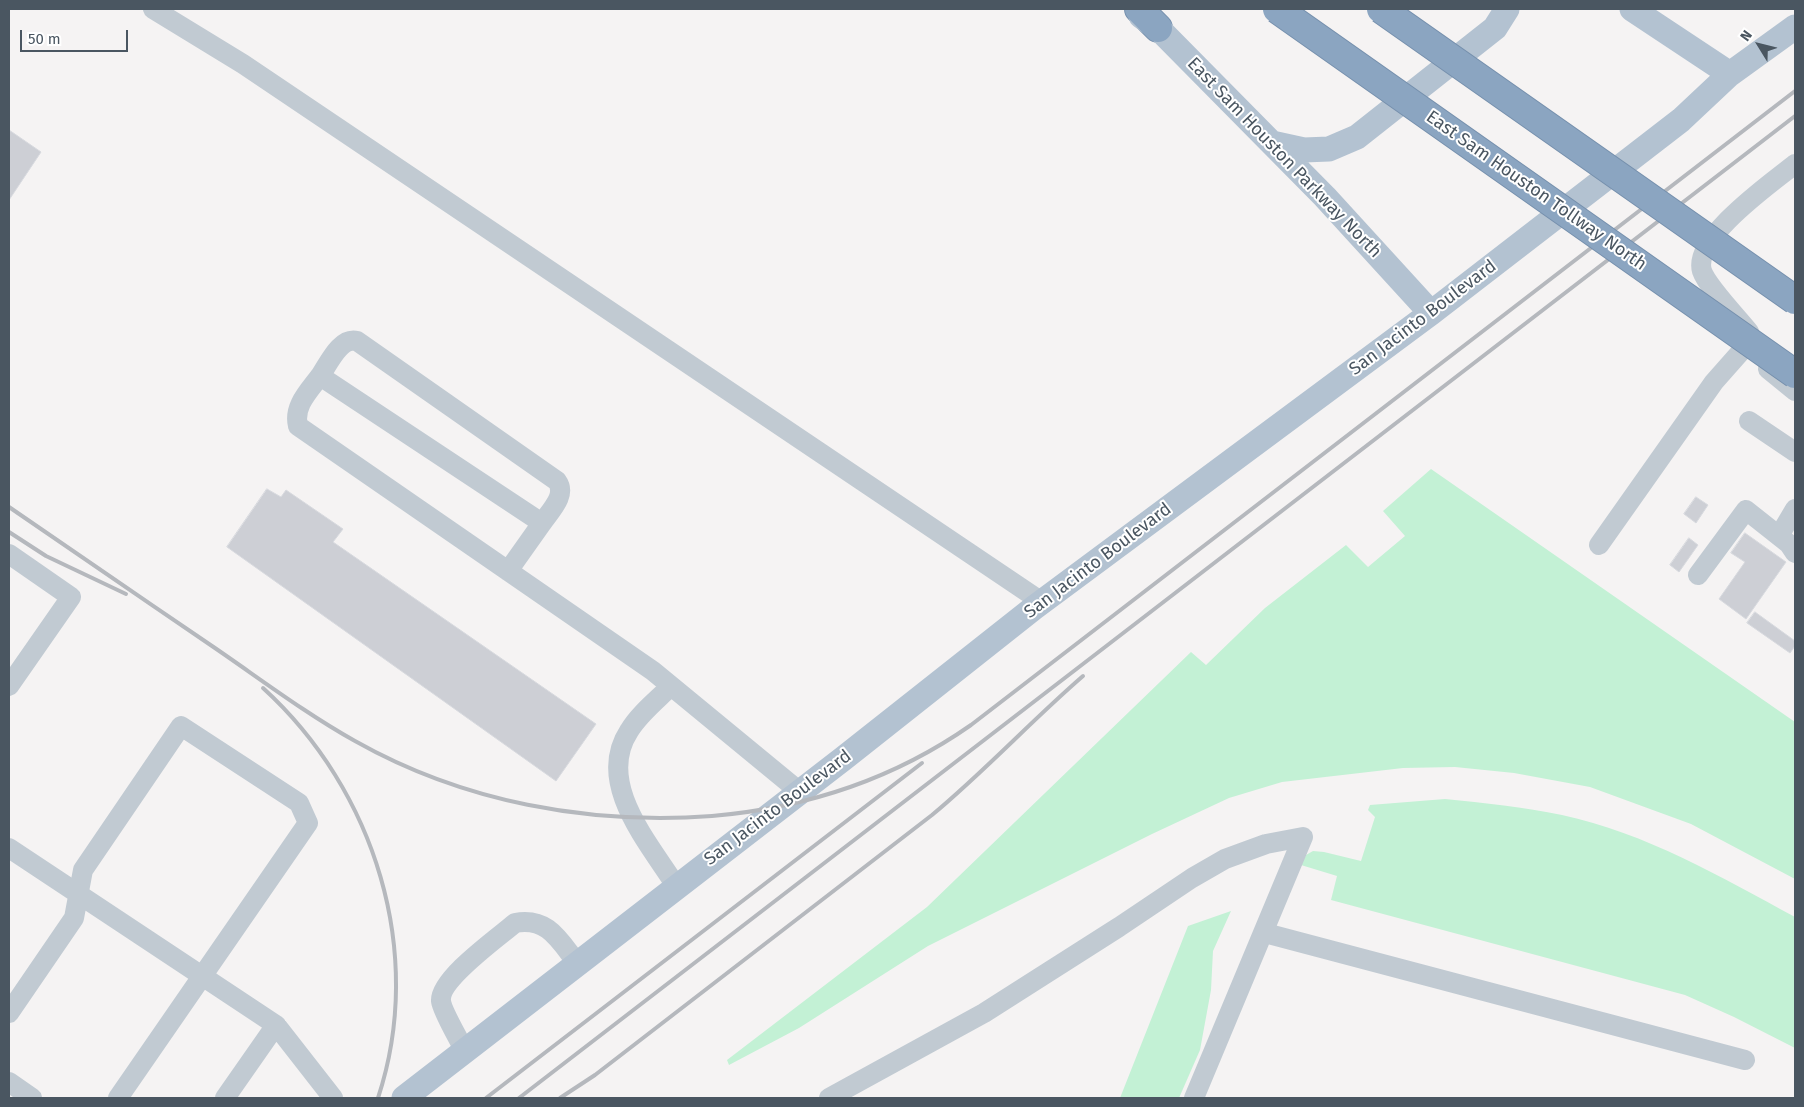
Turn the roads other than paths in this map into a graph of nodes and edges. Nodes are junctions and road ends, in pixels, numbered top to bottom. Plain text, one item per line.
1 (153, 9) edge
2 (1131, 9) edge
3 (1139, 9) edge
4 (1277, 9) edge
5 (1381, 9) edge
6 (1507, 9) edge
7 (1632, 9) edge
8 (1795, 27) edge
9 (1158, 28) junction
10 (1730, 74) junction
11 (1272, 143) junction
12 (1795, 164) edge
13 (1795, 300) edge
14 (1431, 313) junction
15 (1752, 339) junction
16 (1795, 374) edge
17 (320, 376) junction
18 (1795, 391) edge
19 (1749, 421) dead end
20 (1795, 452) edge
21 (1795, 509) edge
22 (542, 523) junction
23 (1779, 536) junction
24 (1599, 545) dead end
25 (1795, 553) edge
26 (9, 554) edge
27 (508, 571) junction
28 (1698, 575) dead end
29 (1042, 602) junction
30 (12, 673) edge
31 (671, 686) junction
32 (800, 792) junction
33 (9, 848) edge
34 (676, 886) junction
35 (79, 894) junction
36 (1265, 933) junction
37 (577, 963) junction
38 (202, 976) junction
39 (9, 1013) edge
40 (276, 1025) junction
41 (464, 1050) junction
42 (1745, 1060) dead end
43 (9, 1082) edge
44 (32, 1098) edge
45 (118, 1098) edge
46 (225, 1098) edge
47 (333, 1098) edge
48 (404, 1098) edge
49 (829, 1098) edge
50 (1194, 1098) edge

1 - 29 street
2 - 9 main road, East Sam Houston Parkway North
3 - 9 highway
4 - 16 highway, East Sam Houston Tollway North, bridge
5 - 13 highway, bridge
6 - 11 main road
7 - 10 main road
8 - 10 main road, San Jacinto Boulevard
9 - 11 main road, East Sam Houston Parkway North
10 - 14 main road, San Jacinto Boulevard
11 - 14 main road, East Sam Houston Parkway North
12 - 15 street
14 - 29 main road, San Jacinto Boulevard
15 - 18 street
15 - 24 street
17 - 22 street
17 - 22 street
17 - 27 street
19 - 20 street
21 - 23 street
22 - 27 street
23 - 25 street
23 - 28 street
26 - 30 street
27 - 31 street
29 - 32 main road, San Jacinto Boulevard
31 - 32 street
31 - 34 street
32 - 34 main road, San Jacinto Boulevard
33 - 35 street
34 - 37 main road, San Jacinto Boulevard
35 - 38 street
35 - 38 street
35 - 39 street
36 - 42 street
36 - 49 street
36 - 50 street
37 - 41 main road, San Jacinto Boulevard
37 - 41 street
38 - 40 street
38 - 45 street
40 - 46 street
40 - 47 street
41 - 48 main road, San Jacinto Boulevard
43 - 44 street

